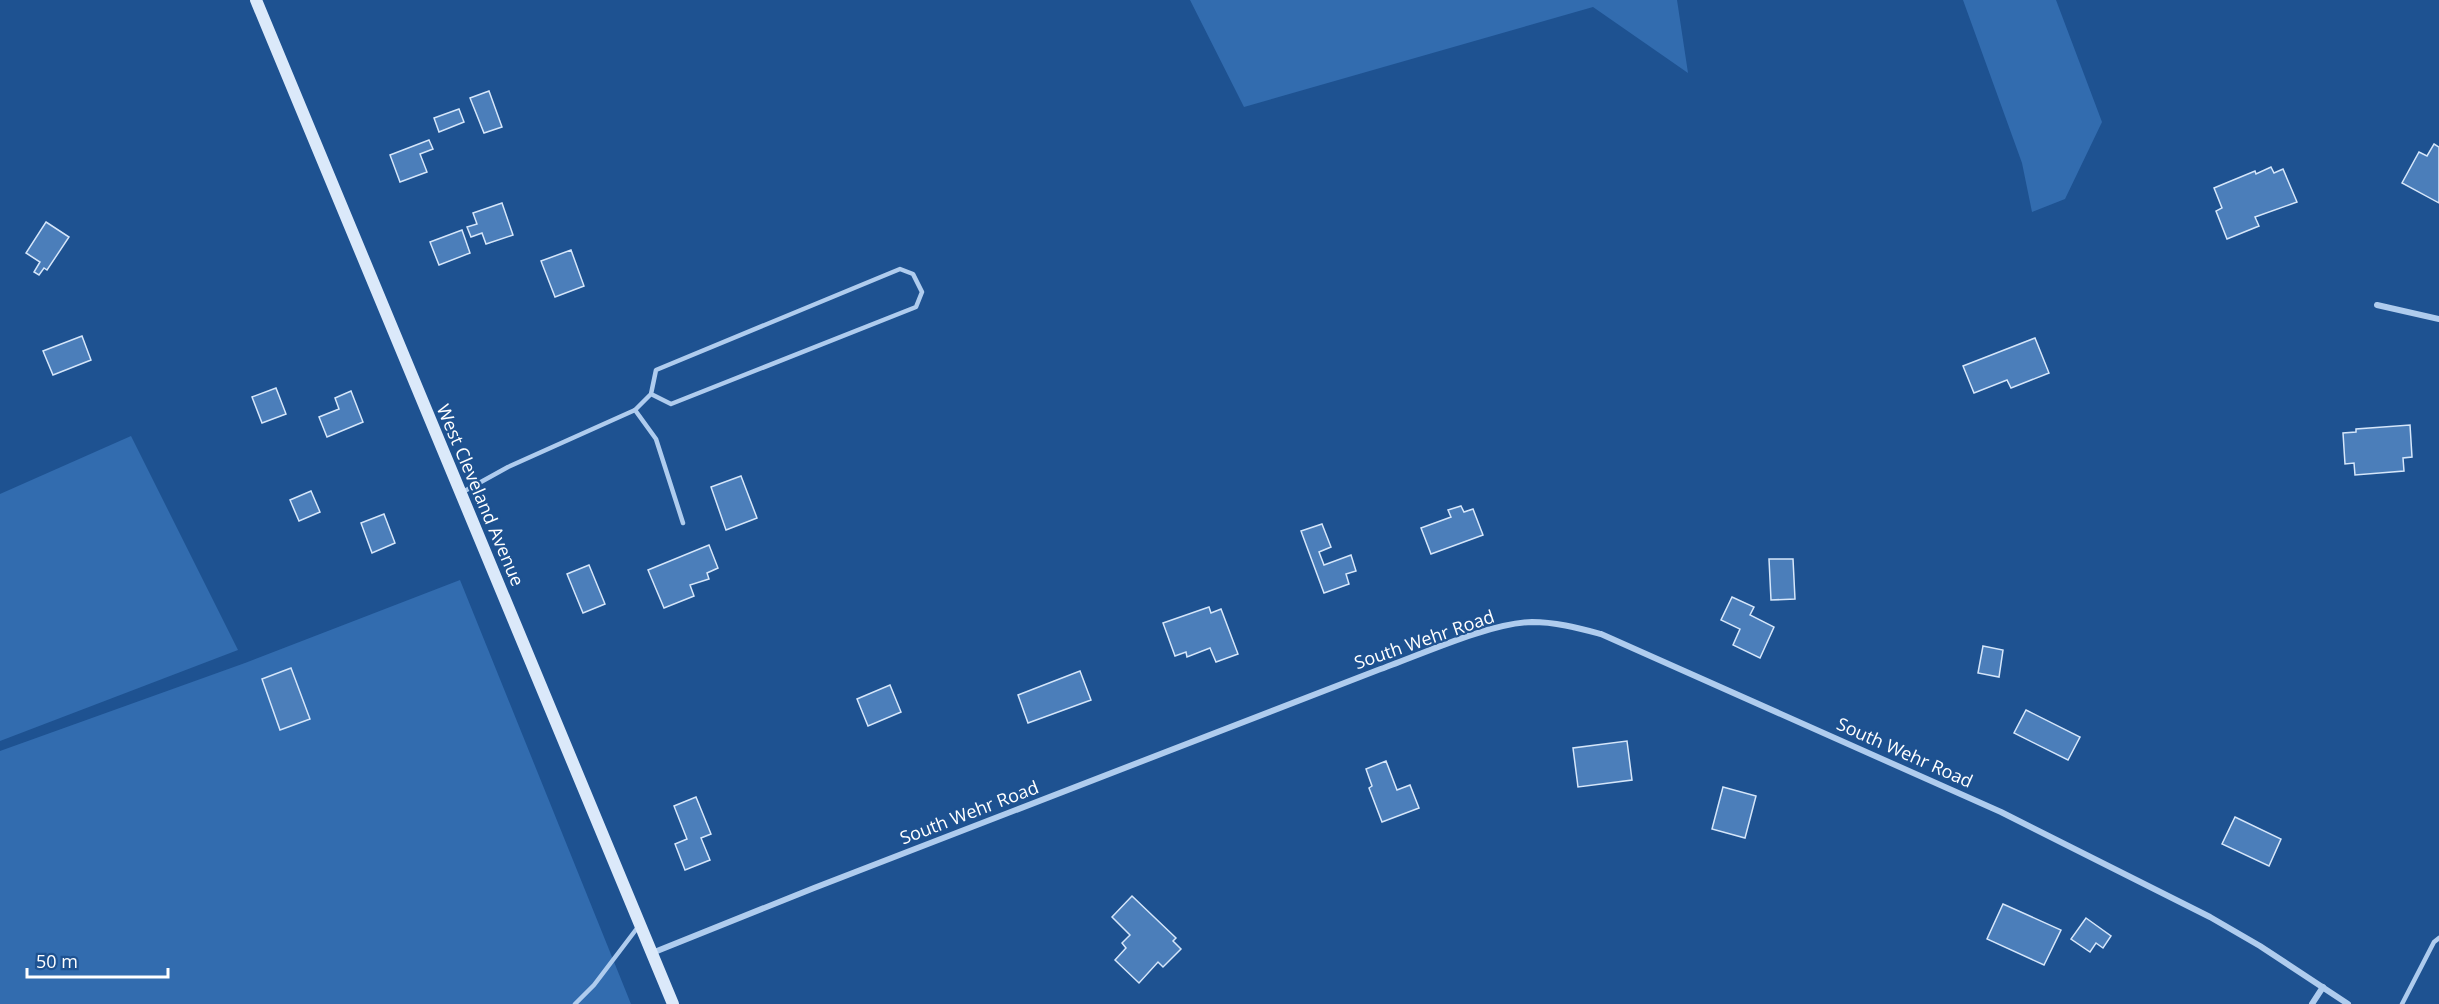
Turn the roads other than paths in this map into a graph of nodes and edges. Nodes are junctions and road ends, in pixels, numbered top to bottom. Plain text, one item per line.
1 (256, 0) edge
2 (2377, 305) dead end
3 (2439, 319) edge
4 (651, 394) junction
5 (635, 410) junction
6 (461, 493) junction
7 (683, 523) dead end
8 (640, 924) junction
9 (2439, 938) edge
10 (652, 953) junction
11 (2323, 987) junction
12 (575, 1004) edge
13 (673, 1004) edge
14 (2312, 1004) edge
15 (2348, 1004) edge
16 (2402, 1004) edge

1 - 6 main road, West Cleveland Avenue
2 - 3 street
4 - 4 lane
4 - 5 lane
5 - 6 lane
5 - 7 lane
6 - 8 main road, West Cleveland Avenue
8 - 10 main road, West Cleveland Avenue
8 - 12 lane
9 - 16 lane
10 - 11 street, South Wehr Road
10 - 13 main road, West Cleveland Avenue
11 - 14 street
11 - 15 street, South Wehr Road

